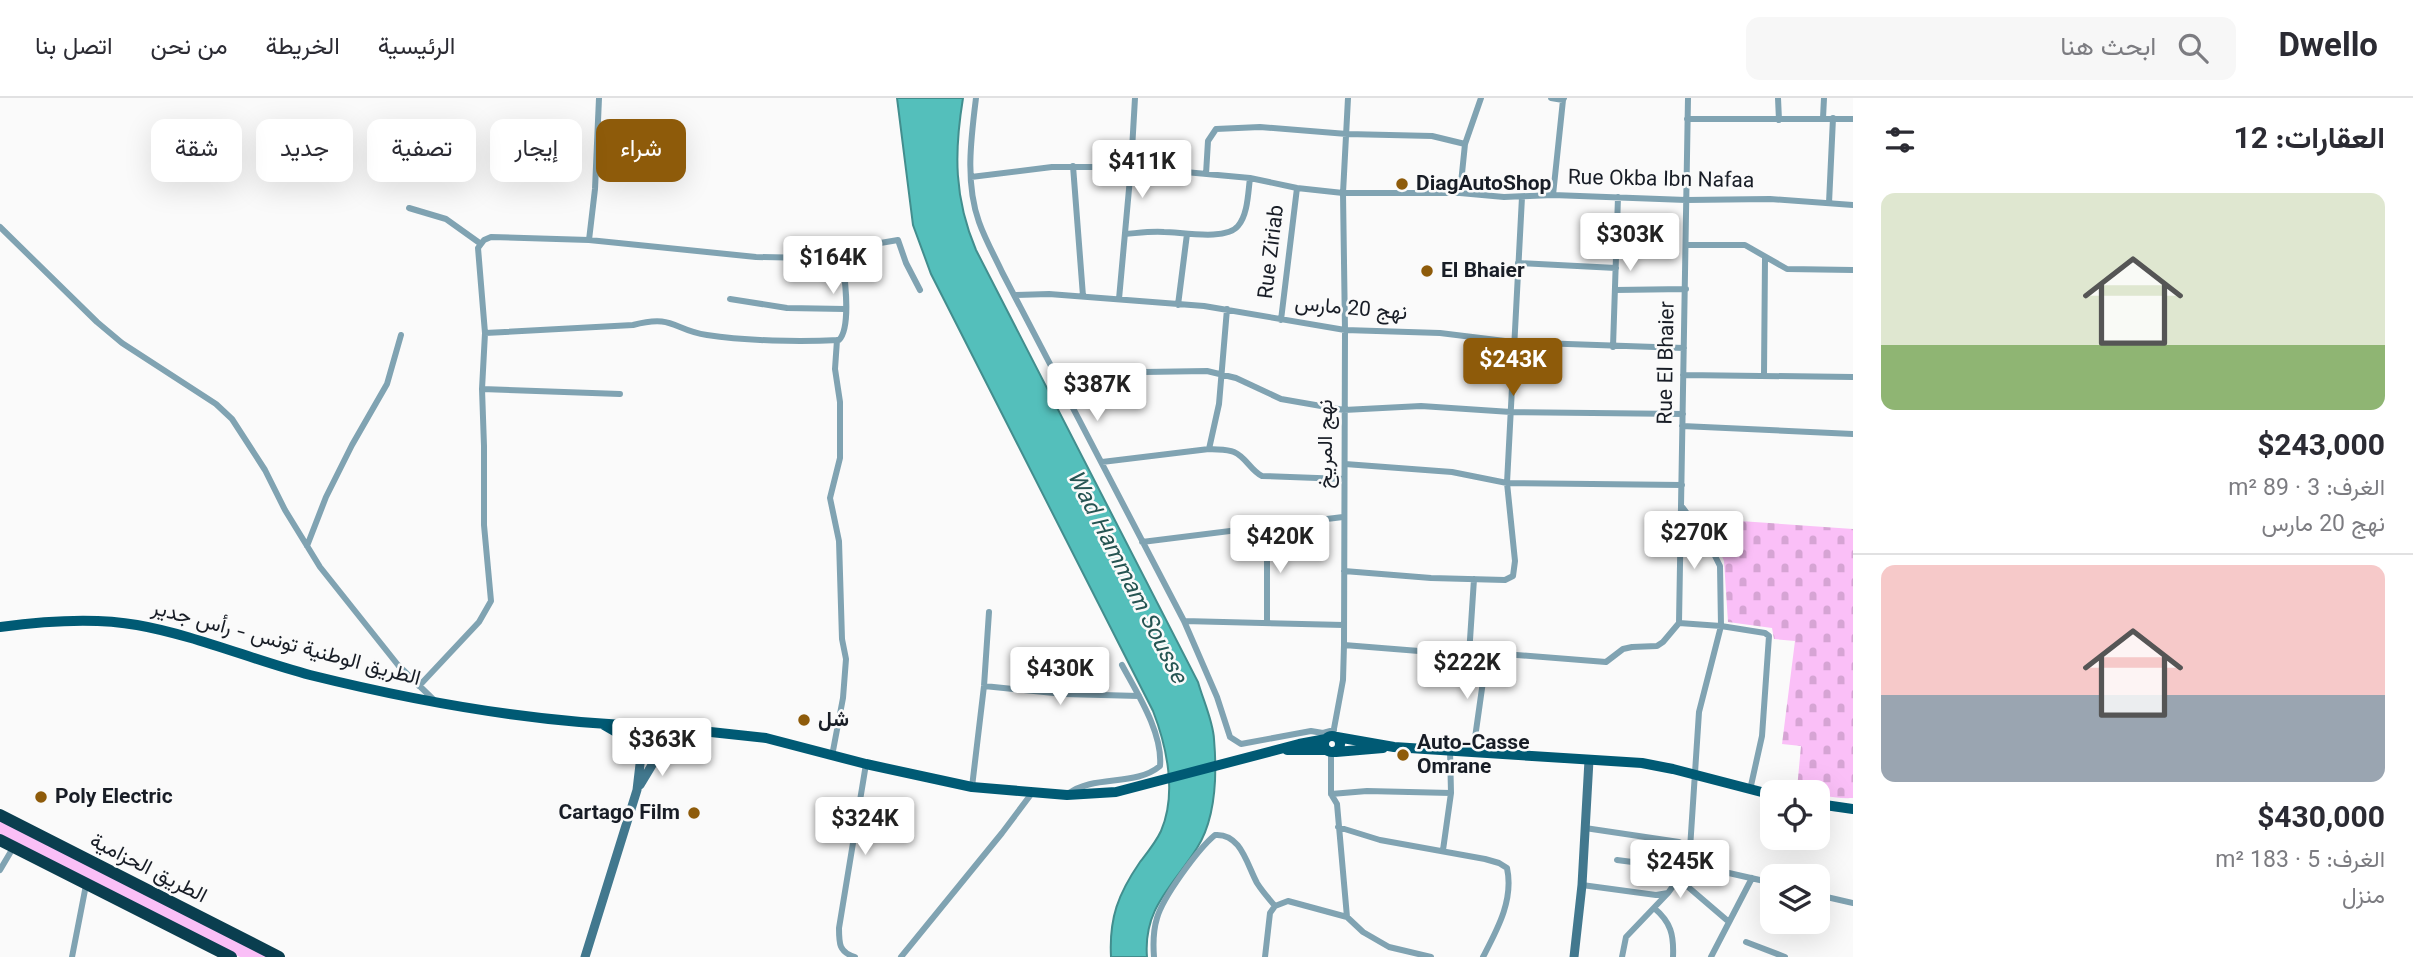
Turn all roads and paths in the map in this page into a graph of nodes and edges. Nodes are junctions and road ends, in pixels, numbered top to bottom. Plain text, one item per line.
1 (599, 98) edge
2 (976, 98) edge
3 (1135, 98) edge
4 (1348, 98) edge
5 (1481, 98) edge
6 (1551, 98) edge
7 (1688, 98) edge
8 (1778, 98) edge
9 (1824, 98) edge
10 (1564, 99) edge
11 (1687, 118) junction
12 (1823, 118) junction
13 (1833, 118) junction
14 (1853, 119) edge
15 (1779, 120) junction
16 (1347, 134) junction
17 (1465, 144) junction
18 (1073, 166) junction
19 (1131, 167) junction
20 (1206, 174) junction
21 (971, 177) junction
22 (1250, 178) junction
23 (1297, 188) junction
24 (1343, 193) junction
25 (1460, 193) junction
26 (1553, 195) junction
27 (1522, 197) junction
28 (1618, 197) junction
29 (1686, 200) junction
30 (1829, 203) junction
31 (1853, 205) edge
32 (409, 208) dead end
33 (0, 227) edge
34 (1125, 234) junction
35 (1187, 234) junction
36 (589, 240) junction
37 (481, 244) junction
38 (1686, 245) junction
39 (841, 251) junction
40 (1765, 258) junction
41 (1518, 263) junction
42 (1616, 268) junction
43 (1853, 270) edge
44 (1686, 289) junction
45 (920, 290) dead end
46 (1615, 290) junction
47 (1015, 295) junction
48 (1083, 296) junction
49 (730, 299) dead end
50 (1119, 299) junction
51 (1178, 304) junction
52 (845, 309) junction
53 (1227, 309) junction
54 (1282, 320) junction
55 (1345, 331) junction
56 (485, 333) junction
57 (401, 335) dead end
58 (837, 340) junction
59 (1513, 342) junction
60 (1613, 347) junction
61 (1684, 348) junction
62 (1222, 374) junction
63 (1683, 374) junction
64 (1764, 374) junction
65 (1853, 377) edge
66 (1062, 385) junction
67 (482, 389) junction
68 (620, 394) dead end
69 (1344, 410) junction
70 (1511, 411) junction
71 (1683, 414) junction
72 (1682, 426) junction
73 (1853, 435) edge
74 (1209, 449) junction
75 (1102, 462) junction
76 (1345, 464) junction
77 (1344, 479) junction
78 (1507, 483) junction
79 (1682, 485) junction
80 (1681, 503) junction
81 (1343, 517) junction
82 (1267, 526) junction
83 (1142, 541) junction
84 (307, 546) junction
85 (1345, 571) junction
86 (1474, 579) junction
87 (989, 612) dead end
88 (1184, 621) junction
89 (1267, 623) junction
90 (1679, 624) junction
91 (1344, 625) junction
92 (1721, 626) junction
93 (0, 627) edge
94 (1344, 645) junction
95 (1487, 653) junction
96 (1469, 655) junction
97 (1122, 665) dead end
98 (419, 686) junction
99 (984, 686) junction
100 (1139, 696) junction
101 (438, 703) junction
102 (604, 725) junction
103 (652, 726) junction
104 (709, 732) junction
105 (1332, 735) junction
106 (642, 747) junction
107 (1394, 747) junction
108 (662, 748) junction
109 (1280, 749) junction
110 (1450, 750) junction
111 (1331, 751) junction
112 (1473, 752) junction
113 (832, 756) junction
114 (1589, 760) junction
115 (866, 764) junction
116 (1696, 775) junction
117 (972, 787) junction
118 (637, 790) junction
119 (1750, 790) junction
120 (1760, 792) edge
121 (1032, 793) junction
122 (1451, 793) junction
123 (1331, 794) junction
124 (1067, 795) junction
125 (1830, 806) edge
126 (1853, 809) edge
127 (0, 815) edge
128 (1338, 827) junction
129 (1586, 828) junction
130 (0, 840) edge
131 (1679, 842) dead end
132 (14, 847) junction
133 (1443, 850) junction
134 (1617, 860) dead end
135 (1688, 866) junction
136 (0, 870) edge
137 (1752, 878) junction
138 (1680, 880) junction
139 (1760, 880) edge
140 (86, 885) junction
141 (1582, 885) junction
142 (1668, 893) junction
143 (1830, 898) edge
144 (1853, 903) edge
145 (1275, 906) junction
146 (1654, 908) junction
147 (1347, 917) junction
148 (1729, 922) junction
149 (1746, 942) dead end
150 (212, 952) edge
151 (1419, 956) edge
152 (72, 957) edge
153 (231, 957) edge
154 (279, 957) edge
155 (585, 957) edge
156 (855, 957) edge
157 (901, 957) edge
158 (1154, 957) edge
159 (1265, 957) edge
160 (1431, 957) edge
161 (1483, 957) edge
162 (1574, 957) edge
163 (1622, 957) edge
164 (1673, 957) edge
165 (1711, 957) edge
166 (1785, 957) edge

1 - 36 street
2 - 21 street
3 - 19 street
4 - 16 street, نهج المريخ
5 - 17 street
6 - 10 street
7 - 11 street, Rue El Bhaier
8 - 15 street
9 - 12 street
10 - 26 street
11 - 15 street
11 - 29 street, Rue El Bhaier
12 - 13 street
12 - 15 street
13 - 14 street
13 - 30 street
16 - 17 street
16 - 20 street
16 - 24 street, نهج المريخ
17 - 25 street
18 - 19 street, Rue Okba Ibn Nafaa
18 - 21 street, Rue Okba Ibn Nafaa
18 - 48 street
19 - 20 street, Rue Okba Ibn Nafaa
19 - 34 street
20 - 22 street, Rue Okba Ibn Nafaa
21 - 47 street
22 - 23 street, Rue Okba Ibn Nafaa
22 - 35 street
23 - 24 street, Rue Okba Ibn Nafaa
23 - 54 street, Rue Ziriab
24 - 25 street, Rue Okba Ibn Nafaa
24 - 55 street, نهج المريخ
25 - 27 street, Rue Okba Ibn Nafaa
26 - 27 street, Rue Okba Ibn Nafaa
26 - 28 street, Rue Okba Ibn Nafaa
27 - 41 street
28 - 29 street, Rue Okba Ibn Nafaa
28 - 42 street
29 - 30 street, Rue Okba Ibn Nafaa
29 - 38 street, Rue El Bhaier
30 - 31 street, Rue Okba Ibn Nafaa
32 - 37 street
33 - 84 street
34 - 35 street
34 - 50 street
35 - 51 street
36 - 37 street
36 - 39 street
37 - 56 street
38 - 40 street
38 - 44 street, Rue El Bhaier
39 - 45 street
39 - 52 street
40 - 43 street
40 - 64 street
41 - 42 street
41 - 59 street
42 - 46 street
44 - 46 street
44 - 61 street, Rue El Bhaier
46 - 60 street
47 - 48 street, نهج 20 مارس
47 - 66 street
48 - 50 street, نهج 20 مارس
49 - 52 street
50 - 51 street, نهج 20 مارس
51 - 53 street, نهج 20 مارس
52 - 58 street
53 - 54 street, نهج 20 مارس
53 - 62 street
54 - 55 street, نهج 20 مارس
55 - 59 street, نهج 20 مارس
55 - 69 street, نهج المريخ
56 - 58 street
56 - 67 street
57 - 84 street
58 - 113 street
59 - 60 street, نهج 20 مارس
59 - 70 street
60 - 61 street, نهج 20 مارس
61 - 63 street, Rue El Bhaier
62 - 66 street
62 - 69 street
62 - 74 street
63 - 64 street
63 - 71 street, Rue El Bhaier
64 - 65 street
66 - 75 street
67 - 68 street
67 - 98 street
69 - 70 street
69 - 76 street, نهج المريخ
70 - 71 street
70 - 78 street
71 - 72 street, Rue El Bhaier
72 - 73 street
72 - 79 street, Rue El Bhaier
74 - 75 street
74 - 77 street
75 - 83 street
76 - 77 street, نهج المريخ
76 - 78 street
77 - 81 street, نهج المريخ
78 - 79 street
78 - 86 street
79 - 80 street, Rue El Bhaier
80 - 90 street, Rue El Bhaier
80 - 92 street
81 - 82 street
81 - 85 street, نهج المريخ
82 - 83 street
82 - 89 street
83 - 88 street
84 - 98 street
85 - 86 street
85 - 91 street, نهج المريخ
86 - 96 street
87 - 99 street
88 - 89 street
88 - 105 street
89 - 91 street
90 - 92 street
90 - 95 street
91 - 94 street, نهج المريخ
92 - 116 street
92 - 119 street
93 - 101 main road, الطريق الوطنية تونس - رأس جدير
94 - 96 street
94 - 105 street, نهج المريخ
95 - 96 street
95 - 112 street
97 - 100 street
98 - 101 street
99 - 100 street
99 - 117 street
100 - 124 street
101 - 102 main road, الطريق الوطنية تونس - رأس جدير
102 - 103 main road, الطريق الوطنية تونس - رأس جدير
102 - 106 main road, الطريق الوطنية تونس - رأس جدير
103 - 104 main road, الطريق الوطنية تونس - رأس جدير
103 - 106 main road
103 - 108 main road
104 - 108 main road, الطريق الوطنية تونس - رأس جدير
104 - 113 main road, الطريق الوطنية تونس - رأس جدير
105 - 107 main road, الطريق الوطنية تونس - رأس جدير
105 - 109 main road, الطريق الوطنية تونس - رأس جدير
105 - 111 main road
105 - 111 main road
106 - 108 main road
106 - 118 main road
107 - 110 main road, الطريق الوطنية تونس - رأس جدير
107 - 111 main road, الطريق الوطنية تونس - رأس جدير
108 - 118 main road
109 - 111 main road, الطريق الوطنية تونس - رأس جدير
109 - 124 main road, الطريق الوطنية تونس - رأس جدير
110 - 112 main road, الطريق الوطنية تونس - رأس جدير
110 - 122 street
111 - 123 street
112 - 114 main road, الطريق الوطنية تونس - رأس جدير
113 - 115 main road, الطريق الوطنية تونس - رأس جدير
114 - 116 main road, الطريق الوطنية تونس - رأس جدير
114 - 129 main road
115 - 117 main road, الطريق الوطنية تونس - رأس جدير
115 - 156 street
116 - 119 main road, الطريق الوطنية تونس - رأس جدير
116 - 135 street
117 - 121 main road, الطريق الوطنية تونس - رأس جدير
118 - 155 main road
119 - 120 main road, الطريق الوطنية تونس - رأس جدير
121 - 124 main road, الطريق الوطنية تونس - رأس جدير
121 - 157 street
122 - 123 street
122 - 133 street
123 - 128 street
125 - 126 main road
127 - 154 highway, الطريق الحزامية
128 - 133 street
128 - 147 street
129 - 131 street
129 - 141 main road
130 - 132 highway, الطريق الحزامية
132 - 136 street
132 - 140 highway, الطريق الحزامية
133 - 161 street
134 - 135 street
135 - 137 street
135 - 138 street
137 - 139 street
137 - 148 street
138 - 142 street
138 - 148 street
140 - 150 highway, الطريق الحزامية
140 - 152 street
141 - 142 street
141 - 162 main road
142 - 146 street
143 - 144 street
145 - 147 street
145 - 158 street
145 - 159 street
146 - 163 street
146 - 164 street
147 - 151 street
148 - 165 street
149 - 166 street
150 - 153 highway, الطريق الحزامية
151 - 160 street

